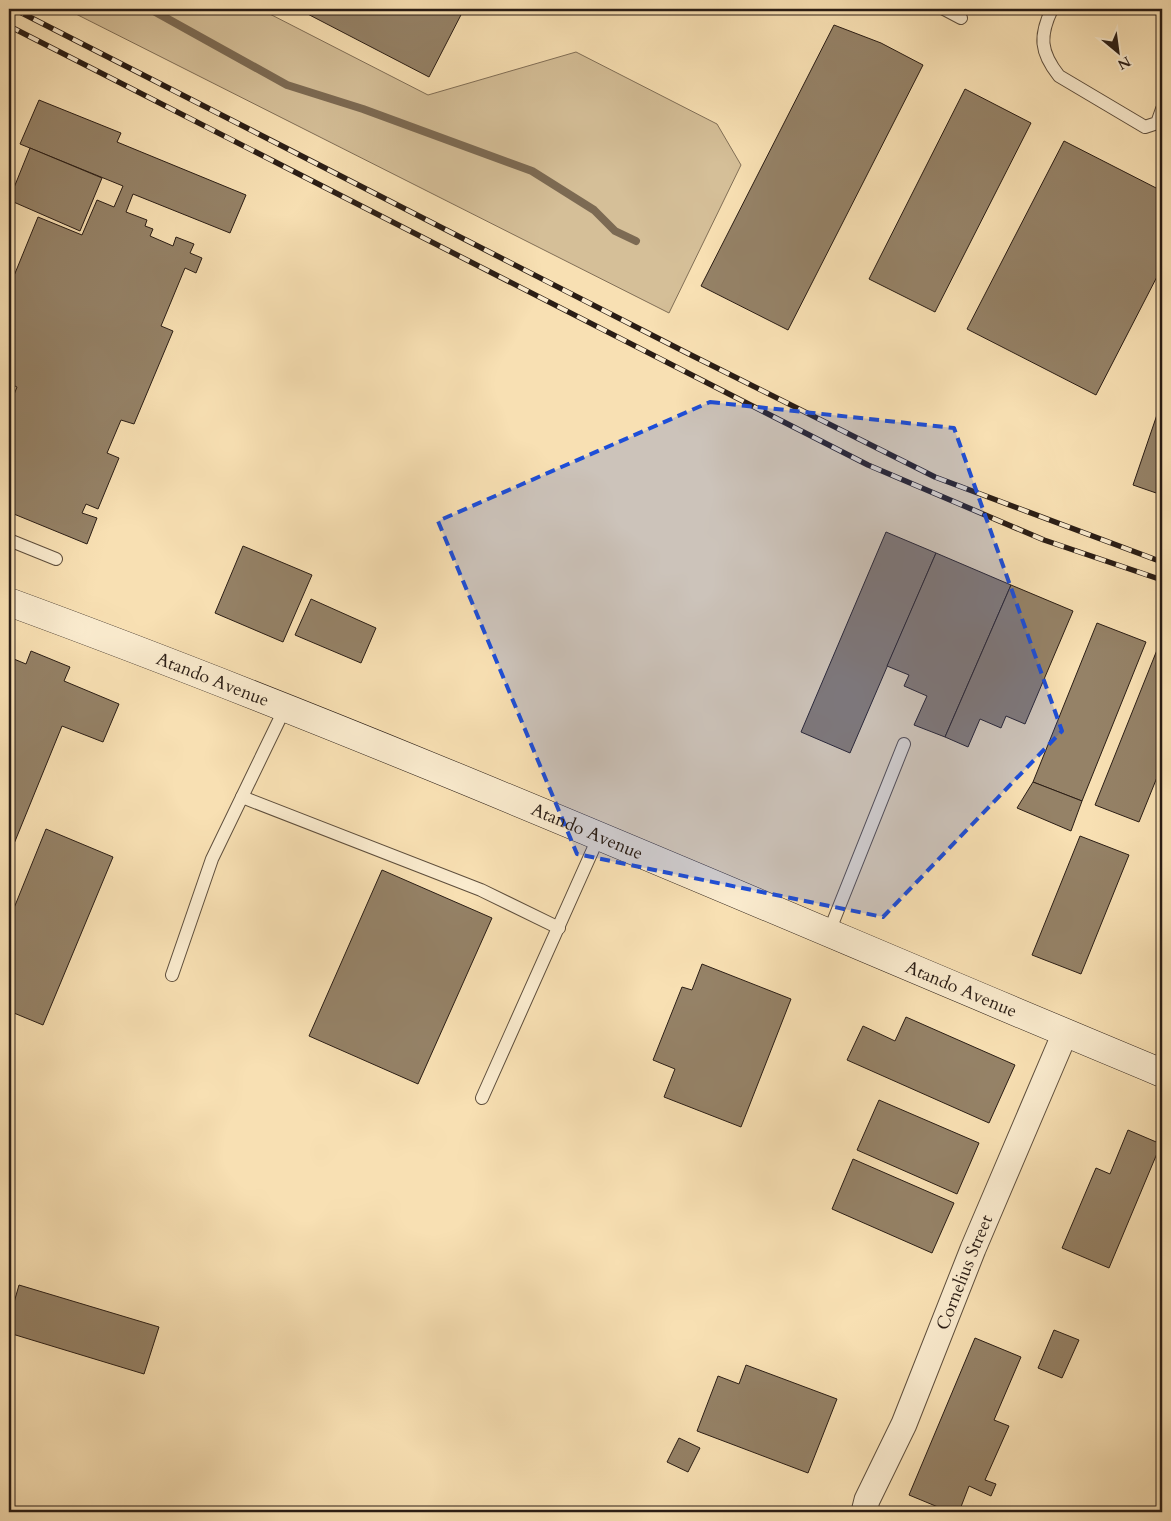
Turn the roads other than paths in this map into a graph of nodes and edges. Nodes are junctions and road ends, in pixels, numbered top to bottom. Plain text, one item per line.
1 (944, 9) edge
2 (1052, 9) edge
3 (960, 18) dead end
4 (1162, 109) edge
5 (9, 540) edge
6 (56, 559) dead end
7 (9, 602) edge
8 (285, 708) junction
9 (904, 744) dead end
10 (242, 797) junction
11 (599, 836) junction
12 (558, 928) junction
13 (829, 932) junction
14 (172, 975) dead end
15 (1064, 1033) junction
16 (1162, 1073) edge
17 (482, 1098) dead end
18 (864, 1512) edge

1 - 3 lane
2 - 4 lane
5 - 6 lane
7 - 8 main road, Atando Avenue
8 - 10 lane
8 - 11 main road, Atando Avenue
9 - 13 lane
10 - 12 lane
10 - 14 lane
11 - 12 lane
11 - 13 main road, Atando Avenue
12 - 17 lane
13 - 15 main road, Atando Avenue
15 - 16 main road, Atando Avenue
15 - 18 street, Cornelius Street

